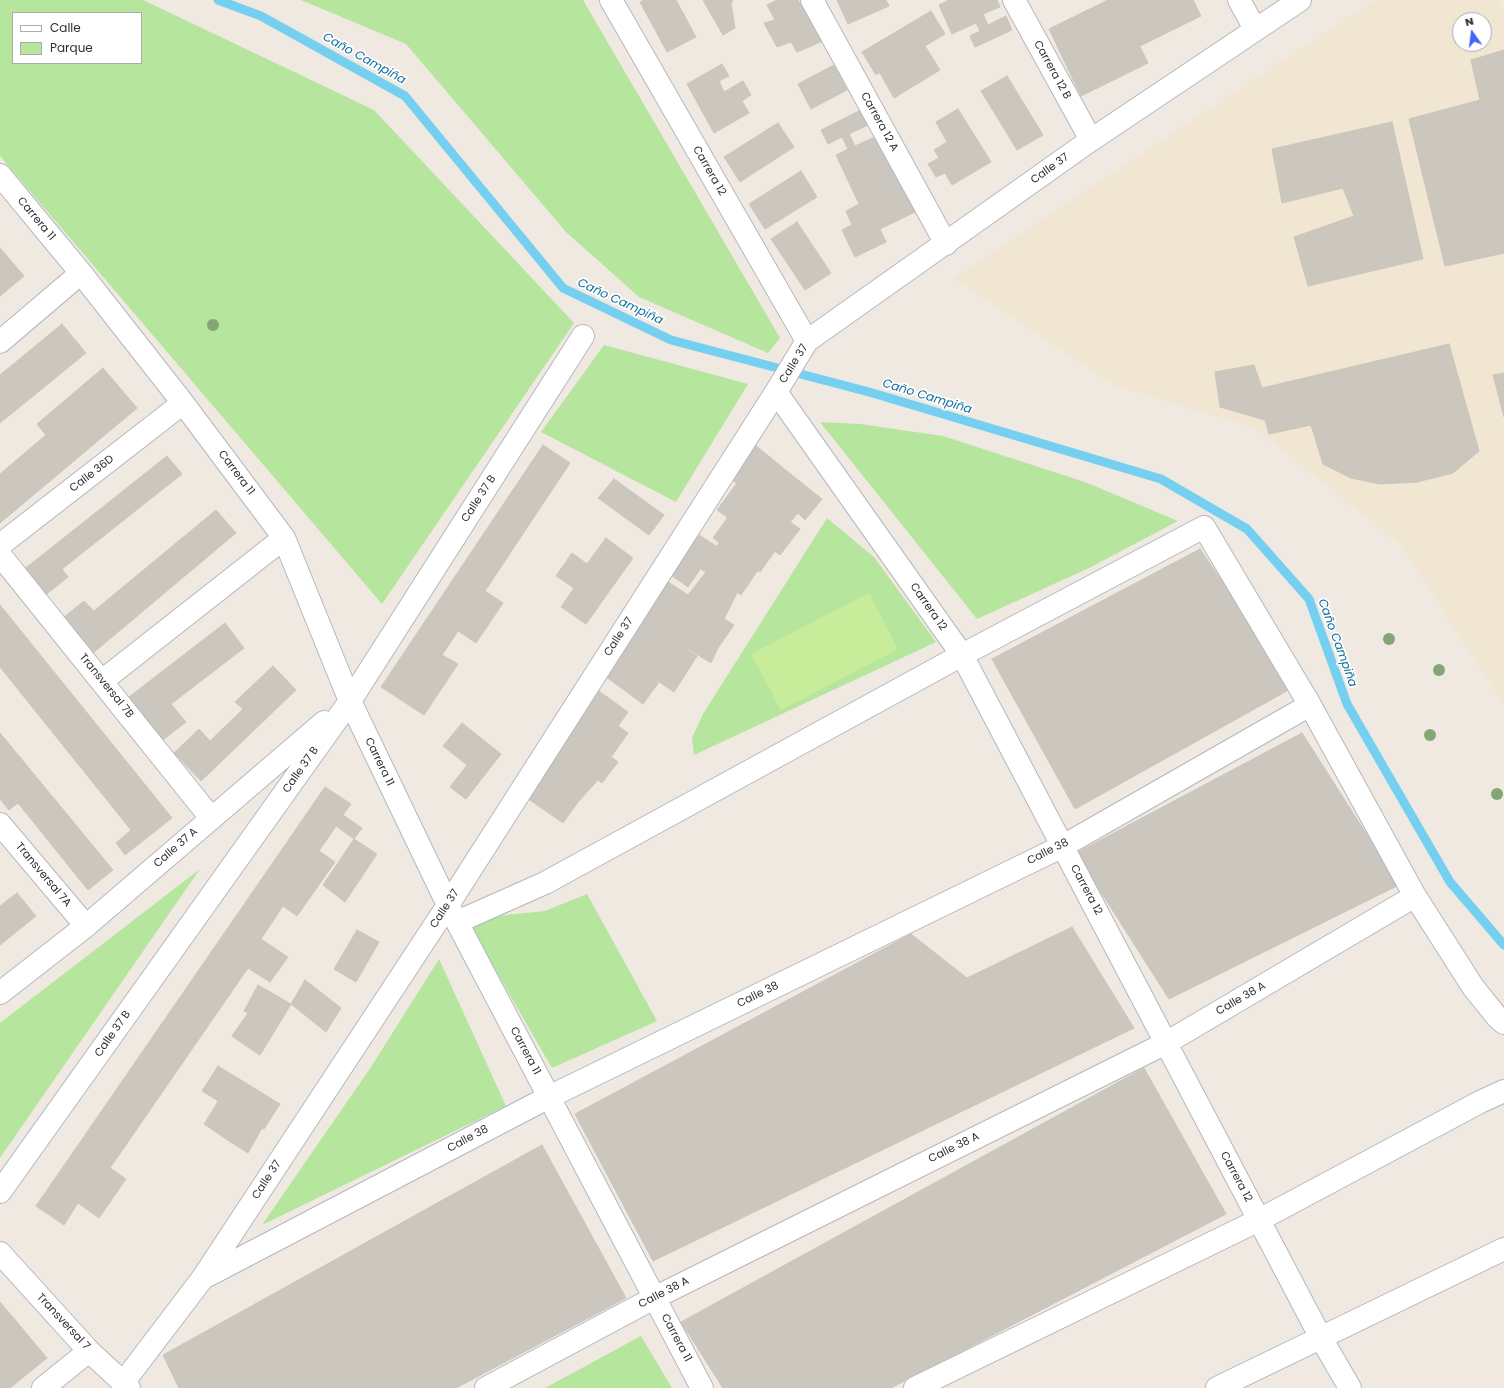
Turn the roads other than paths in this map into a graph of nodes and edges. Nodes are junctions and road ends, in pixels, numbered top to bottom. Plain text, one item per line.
1 (611, 0) edge
2 (812, 0) edge
3 (1014, 0) edge
4 (1240, 0) edge
5 (1300, 0) edge
6 (1255, 29) junction
7 (1091, 140) junction
8 (0, 175) edge
9 (946, 244) junction
10 (81, 273) junction
11 (583, 336) dead end
12 (0, 342) edge
13 (804, 346) junction
14 (779, 387) junction
15 (183, 403) junction
16 (284, 538) junction
17 (0, 545) edge
18 (0, 555) edge
19 (962, 655) junction
20 (102, 681) junction
21 (350, 701) junction
22 (1310, 705) junction
23 (211, 818) junction
24 (0, 824) edge
25 (1063, 846) junction
26 (1415, 896) junction
27 (452, 913) junction
28 (86, 926) junction
29 (0, 993) edge
30 (1504, 1023) edge
31 (1166, 1043) junction
32 (1504, 1091) edge
33 (549, 1097) junction
34 (0, 1192) edge
35 (1259, 1220) junction
36 (1504, 1249) edge
37 (0, 1253) edge
38 (202, 1279) junction
39 (654, 1298) junction
40 (1321, 1338) junction
41 (89, 1351) junction
42 (126, 1385) edge
43 (43, 1388) edge
44 (486, 1388) edge
45 (702, 1388) edge
46 (915, 1388) edge
47 (1217, 1388) edge
48 (1350, 1388) edge

1 - 13 street, Carrera 12
2 - 9 street, Carrera 12 A
3 - 7 street, Carrera 12 B
4 - 6 street
5 - 6 street, Calle 37
6 - 7 street, Calle 37
7 - 9 street, Calle 37
8 - 10 street, Carrera 11
9 - 13 street, Calle 37
10 - 12 street
10 - 15 street, Carrera 11
11 - 21 street, Calle 37 B
13 - 14 street, Calle 37
14 - 19 street, Carrera 12
14 - 27 street, Calle 37
15 - 16 street, Carrera 11
15 - 17 street, Calle 36D
16 - 20 street
16 - 21 street, Carrera 11
18 - 20 street, Transversal 7B
19 - 22 street
19 - 25 street, Carrera 12
19 - 27 street
20 - 23 street, Transversal 7B
21 - 23 street, Calle 37 A
21 - 27 street, Carrera 11
21 - 34 street, Calle 37 B
22 - 25 street, Calle 38
22 - 26 street
23 - 28 street, Calle 37 A
24 - 28 street, Transversal 7A
25 - 31 street, Carrera 12
25 - 33 street, Calle 38
26 - 30 street
26 - 31 street, Calle 38 A
27 - 33 street, Carrera 11
27 - 38 street, Calle 37
28 - 29 street, Calle 37 A
31 - 35 street, Carrera 12
31 - 39 street, Calle 38 A
32 - 35 street
33 - 38 street, Calle 38
33 - 39 street, Carrera 11
35 - 40 street, Carrera 12
35 - 46 street
36 - 40 street
37 - 41 street, Transversal 7
38 - 42 street, Calle 37
39 - 44 street, Calle 38 A
39 - 45 street, Carrera 11
40 - 47 street
40 - 48 street, Carrera 12
41 - 42 street, Transversal 7
41 - 43 street

